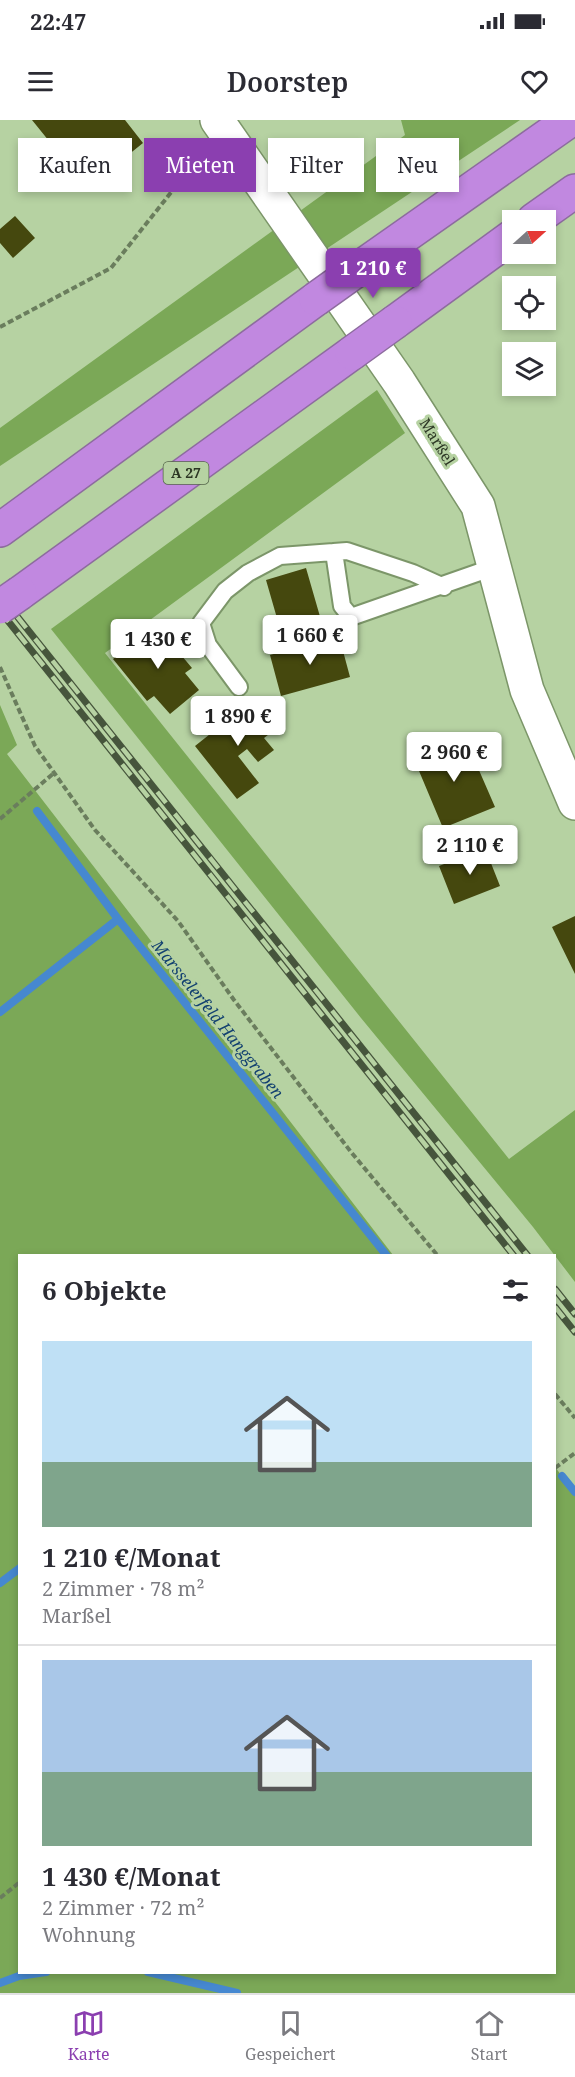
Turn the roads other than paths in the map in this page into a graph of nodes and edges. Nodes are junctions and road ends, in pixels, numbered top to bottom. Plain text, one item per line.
1 (570, 120) edge
2 (220, 124) edge
3 (575, 191) edge
4 (548, 210) edge
5 (502, 244) edge
6 (0, 530) edge
7 (334, 552) junction
8 (494, 567) junction
9 (444, 587) junction
10 (10, 600) edge
11 (239, 687) dead end
12 (575, 803) edge

1 - 6 highway, bridge
2 - 8 street, Marßel
3 - 4 highway
5 - 10 highway, A 27, bridge
7 - 9 lane
7 - 9 lane
7 - 11 lane
8 - 9 lane
8 - 12 street, Marßel

